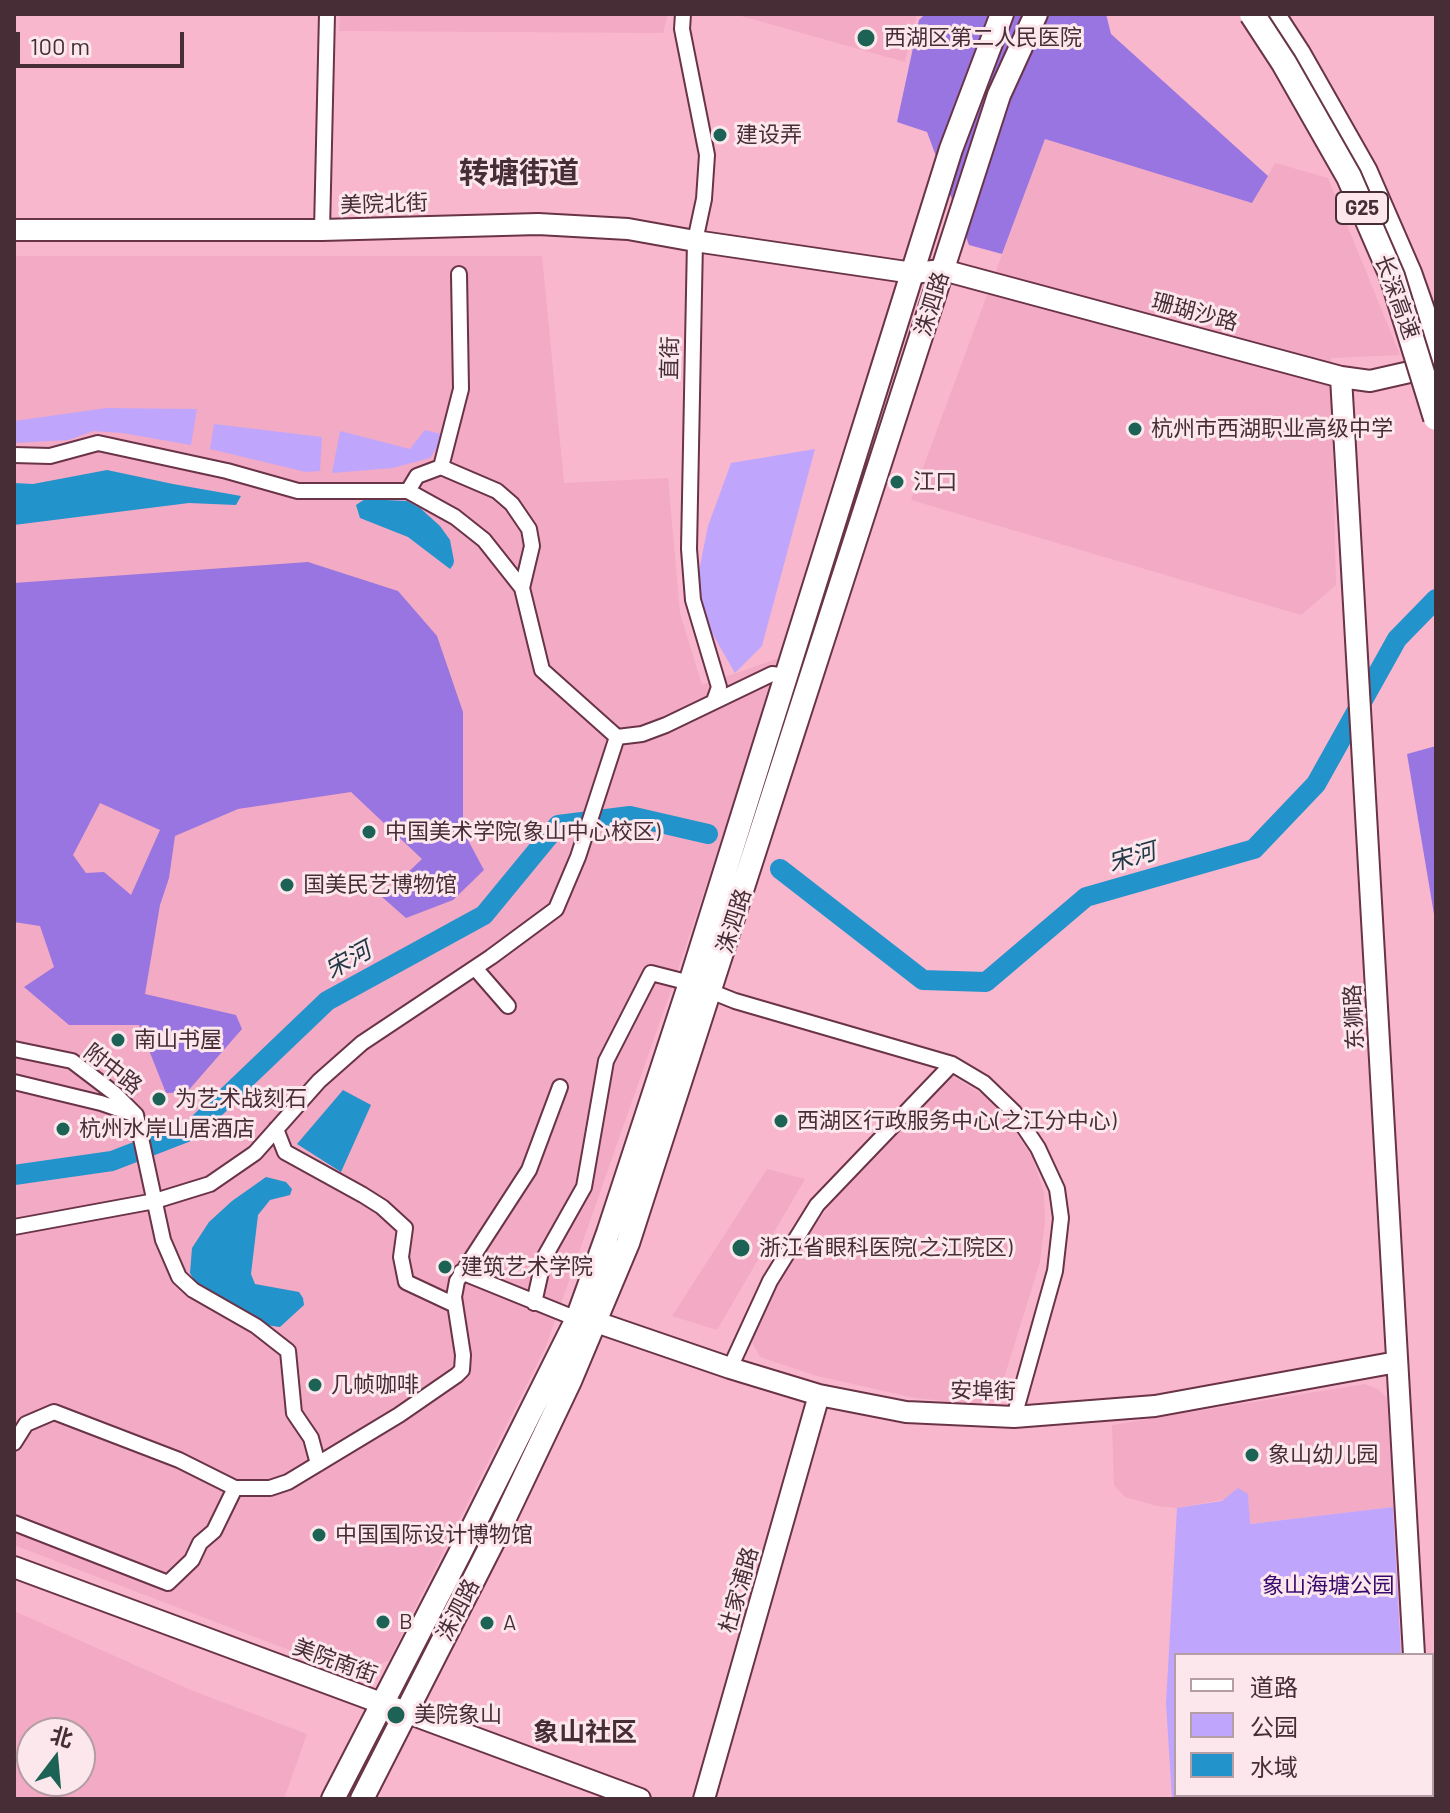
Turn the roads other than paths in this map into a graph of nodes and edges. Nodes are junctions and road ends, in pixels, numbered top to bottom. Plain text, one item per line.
1 (327, 14) edge
2 (683, 14) edge
3 (1002, 14) edge
4 (1036, 14) edge
5 (1252, 14) edge
6 (1272, 14) edge
7 (14, 230) edge
8 (322, 230) junction
9 (695, 241) junction
10 (943, 270) junction
11 (913, 273) junction
12 (459, 274) dead end
13 (1436, 350) edge
14 (1436, 366) edge
15 (1341, 377) junction
16 (1436, 418) edge
17 (14, 455) edge
18 (441, 467) junction
19 (408, 491) junction
20 (522, 588) junction
21 (786, 676) junction
22 (714, 701) junction
23 (617, 737) junction
24 (475, 968) junction
25 (701, 986) junction
26 (508, 1006) dead end
27 (14, 1049) edge
28 (952, 1064) junction
29 (14, 1082) edge
30 (560, 1087) dead end
31 (136, 1115) junction
32 (276, 1129) junction
33 (155, 1201) junction
34 (14, 1227) edge
35 (461, 1272) junction
36 (534, 1303) junction
37 (455, 1305) junction
38 (586, 1321) junction
39 (1397, 1362) junction
40 (730, 1368) junction
41 (819, 1395) junction
42 (1014, 1417) junction
43 (14, 1443) edge
44 (318, 1464) junction
45 (235, 1488) junction
46 (14, 1523) edge
47 (14, 1567) edge
48 (1414, 1653) edge
49 (382, 1704) junction
50 (405, 1713) junction
51 (333, 1799) edge
52 (362, 1799) edge
53 (640, 1799) edge
54 (704, 1799) edge

1 - 8 street
2 - 9 street, 直街
3 - 11 main road, 洙泗路
4 - 10 main road, 洙泗路
5 - 16 highway, 长深高速 / G25, bridge
6 - 13 highway, 长深高速 / G25
7 - 8 street, 美院北街
8 - 9 street, 美院北街
9 - 11 street, 美院北街
9 - 22 street, 直街
10 - 11 street, 美院北街
10 - 15 street, 珊瑚沙路
10 - 25 main road, 洙泗路
11 - 21 main road, 洙泗路
12 - 18 street
14 - 15 street, 珊瑚沙路
15 - 39 street, 东狮路
17 - 19 street
18 - 19 street
18 - 20 street
19 - 20 street
20 - 23 street
21 - 22 street
21 - 25 main road, 洙泗路
22 - 23 street
23 - 24 street
24 - 26 street
24 - 32 street
25 - 28 street
25 - 36 street
25 - 38 main road, 洙泗路
27 - 31 street, 附中路
28 - 40 street
28 - 42 street
29 - 31 street
30 - 35 street
31 - 33 street
32 - 33 street
32 - 37 street
33 - 34 street
33 - 44 street
35 - 36 street
35 - 37 street
36 - 38 street
37 - 44 street
38 - 40 street, 安埠街
38 - 49 main road, 洙泗路
38 - 50 main road, 洙泗路
39 - 42 street, 安埠街
39 - 48 street, 东狮路
40 - 41 street, 安埠街
41 - 42 street, 安埠街
41 - 54 street, 杜家浦路
43 - 45 street
44 - 45 street
45 - 46 street
47 - 49 street, 美院南街
49 - 50 street, 美院南街
49 - 51 main road, 洙泗路
50 - 52 main road, 洙泗路
50 - 53 street, 美院南街

